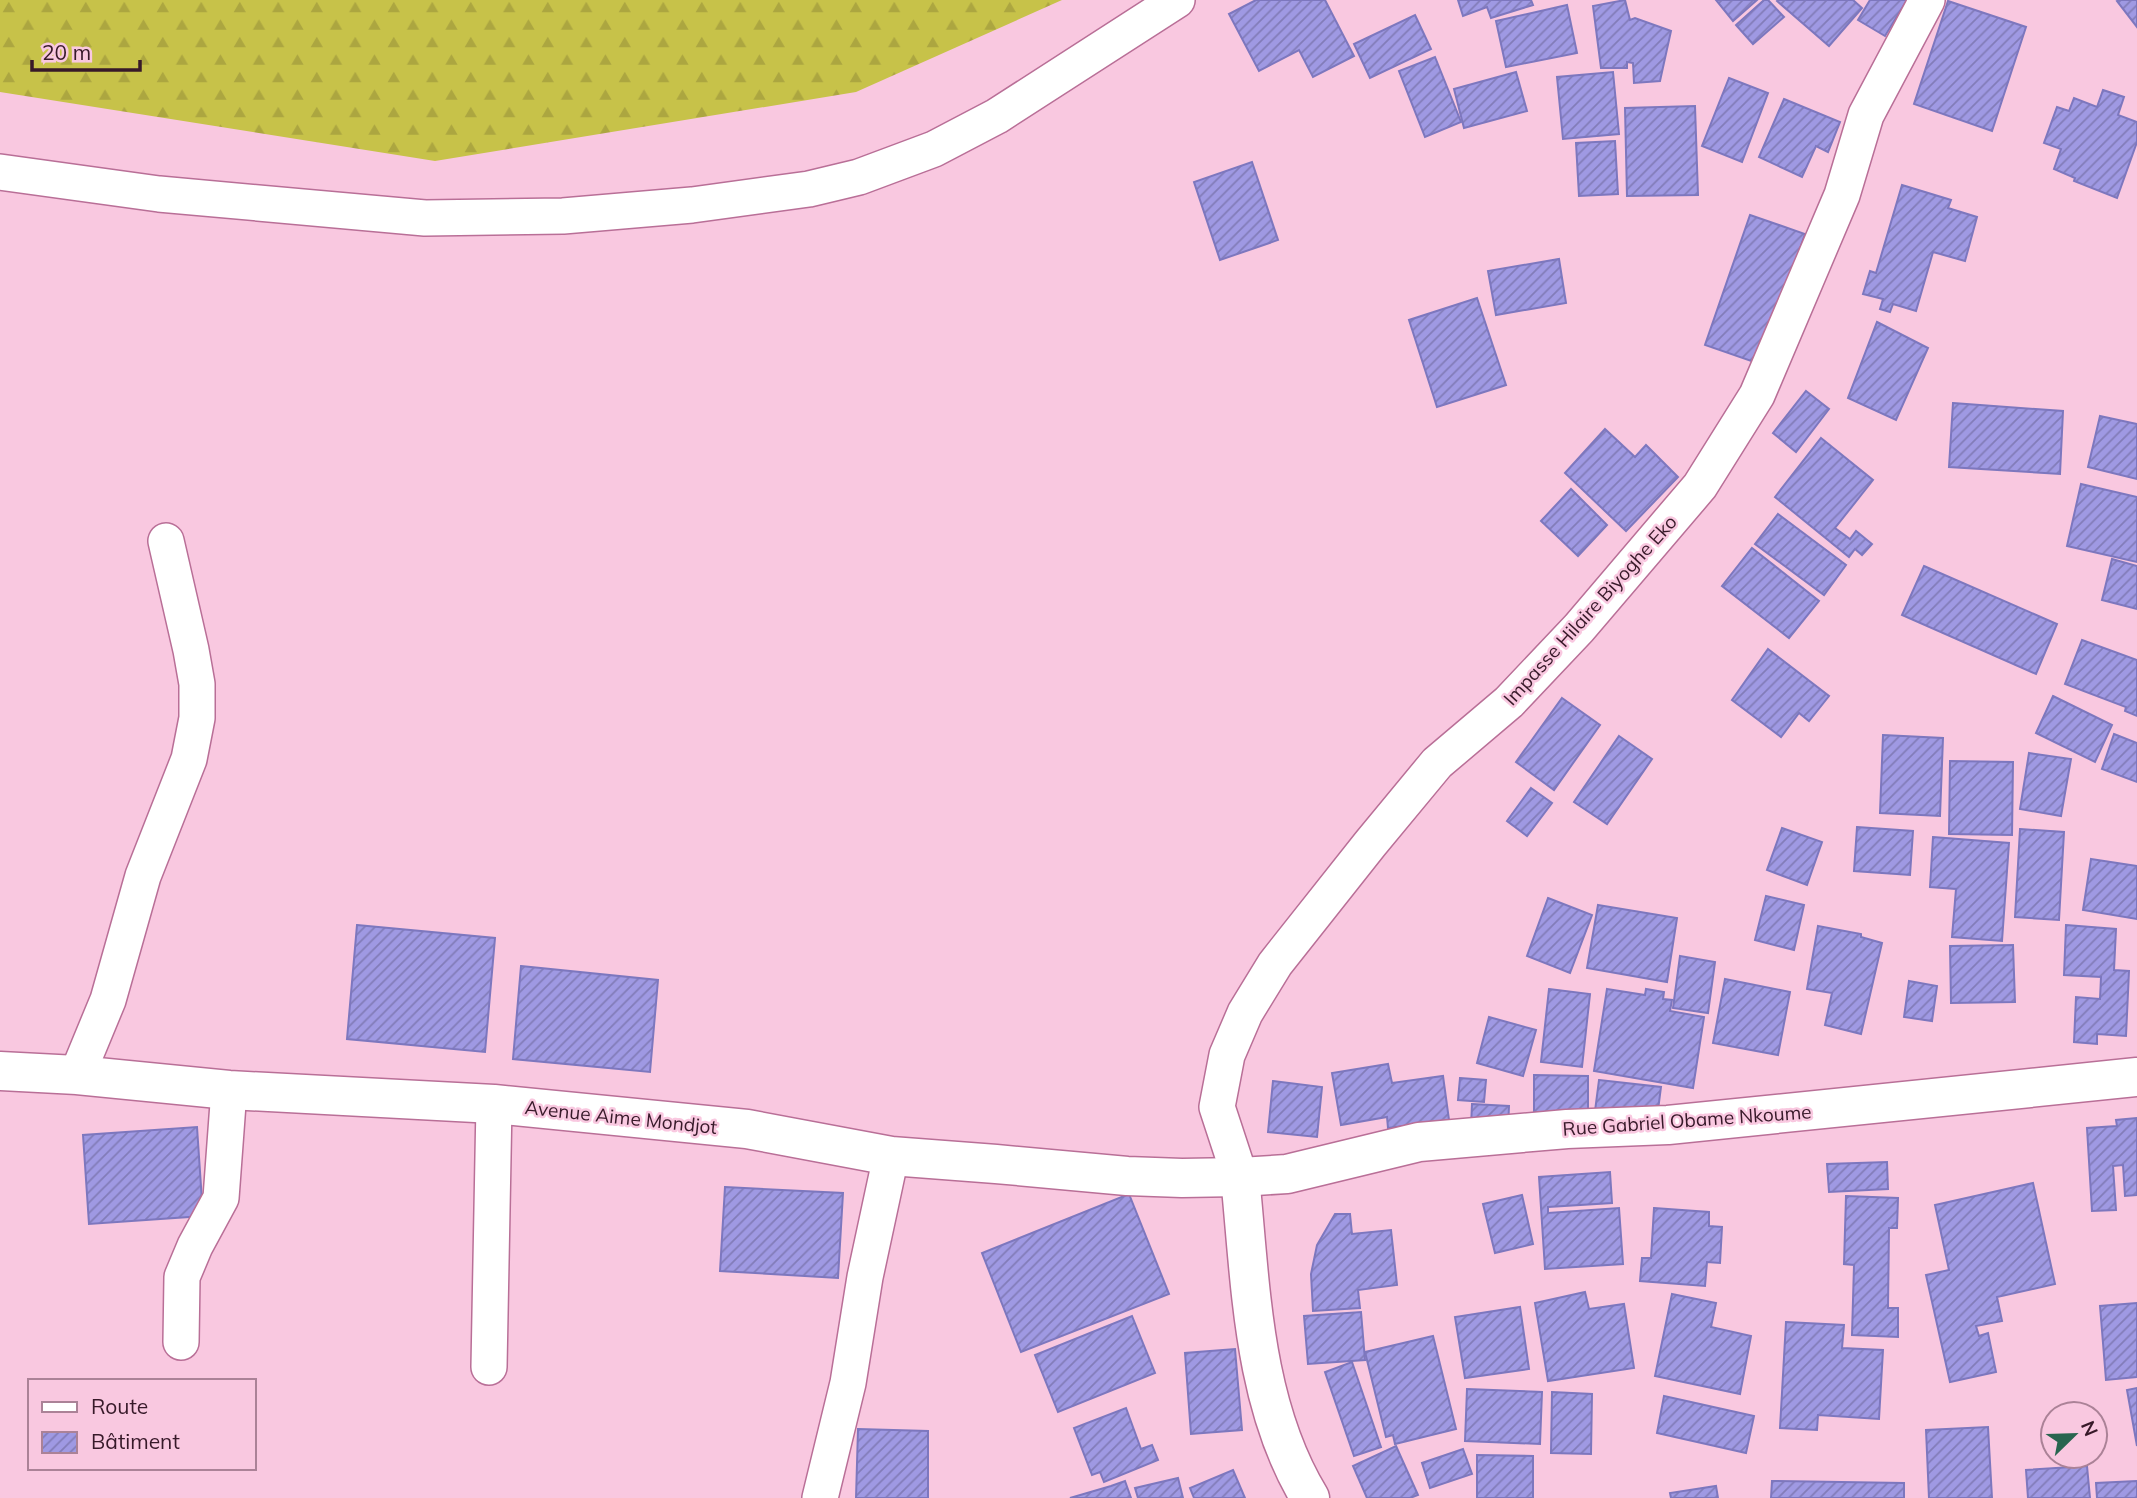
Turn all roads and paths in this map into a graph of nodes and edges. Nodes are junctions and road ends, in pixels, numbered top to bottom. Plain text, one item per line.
1 (1177, 0) edge
2 (1927, 0) edge
3 (0, 172) edge
4 (166, 541) dead end
5 (0, 1071) edge
6 (78, 1075) junction
7 (2137, 1077) edge
8 (229, 1090) junction
9 (494, 1104) junction
10 (891, 1156) junction
11 (1240, 1178) junction
12 (181, 1342) dead end
13 (489, 1367) dead end
14 (820, 1498) edge
15 (1310, 1498) edge

1 - 3 street
2 - 11 street, Impasse Hilaire Biyoghe Eko
4 - 6 street
5 - 6 main road, Avenue Aime Mondjot
6 - 8 main road, Avenue Aime Mondjot
7 - 11 main road, Rue Gabriel Obame Nkoume
8 - 9 main road, Avenue Aime Mondjot
8 - 12 street
9 - 10 main road, Avenue Aime Mondjot
9 - 13 street
10 - 11 main road, Avenue Aime Mondjot
10 - 14 street
11 - 15 main road

